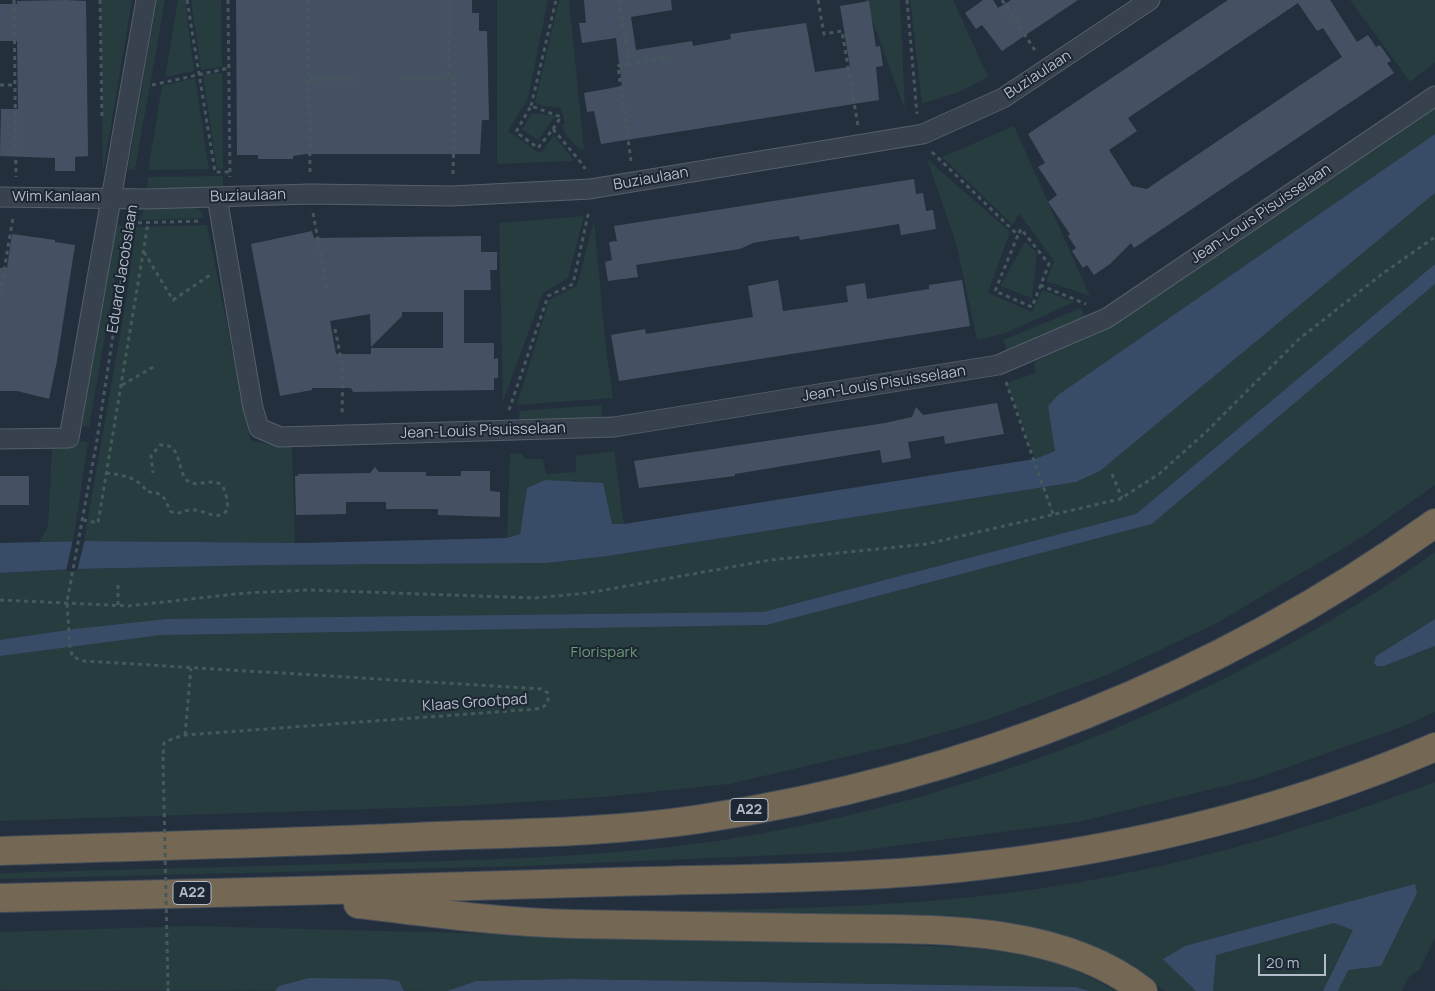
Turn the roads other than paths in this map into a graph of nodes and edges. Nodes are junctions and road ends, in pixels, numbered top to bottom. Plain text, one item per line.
1 (146, 0) edge
2 (1150, 0) edge
3 (1435, 96) edge
4 (224, 196) junction
5 (8, 197) edge
6 (113, 198) junction
7 (0, 439) edge
8 (1435, 523) edge
9 (1435, 747) edge
10 (0, 851) edge
11 (262, 891) junction
12 (0, 898) edge
13 (1143, 991) edge

1 - 6 street, Eduard Jacobslaan
2 - 4 street, Buziaulaan
3 - 4 street, Jean-Louis Pisuisselaan
4 - 6 street, Buziaulaan
5 - 6 street, Wim Kanlaan
6 - 7 street, Eduard Jacobslaan
8 - 10 highway, A22
9 - 11 highway, A22
11 - 12 highway, A22
11 - 13 highway, A22

